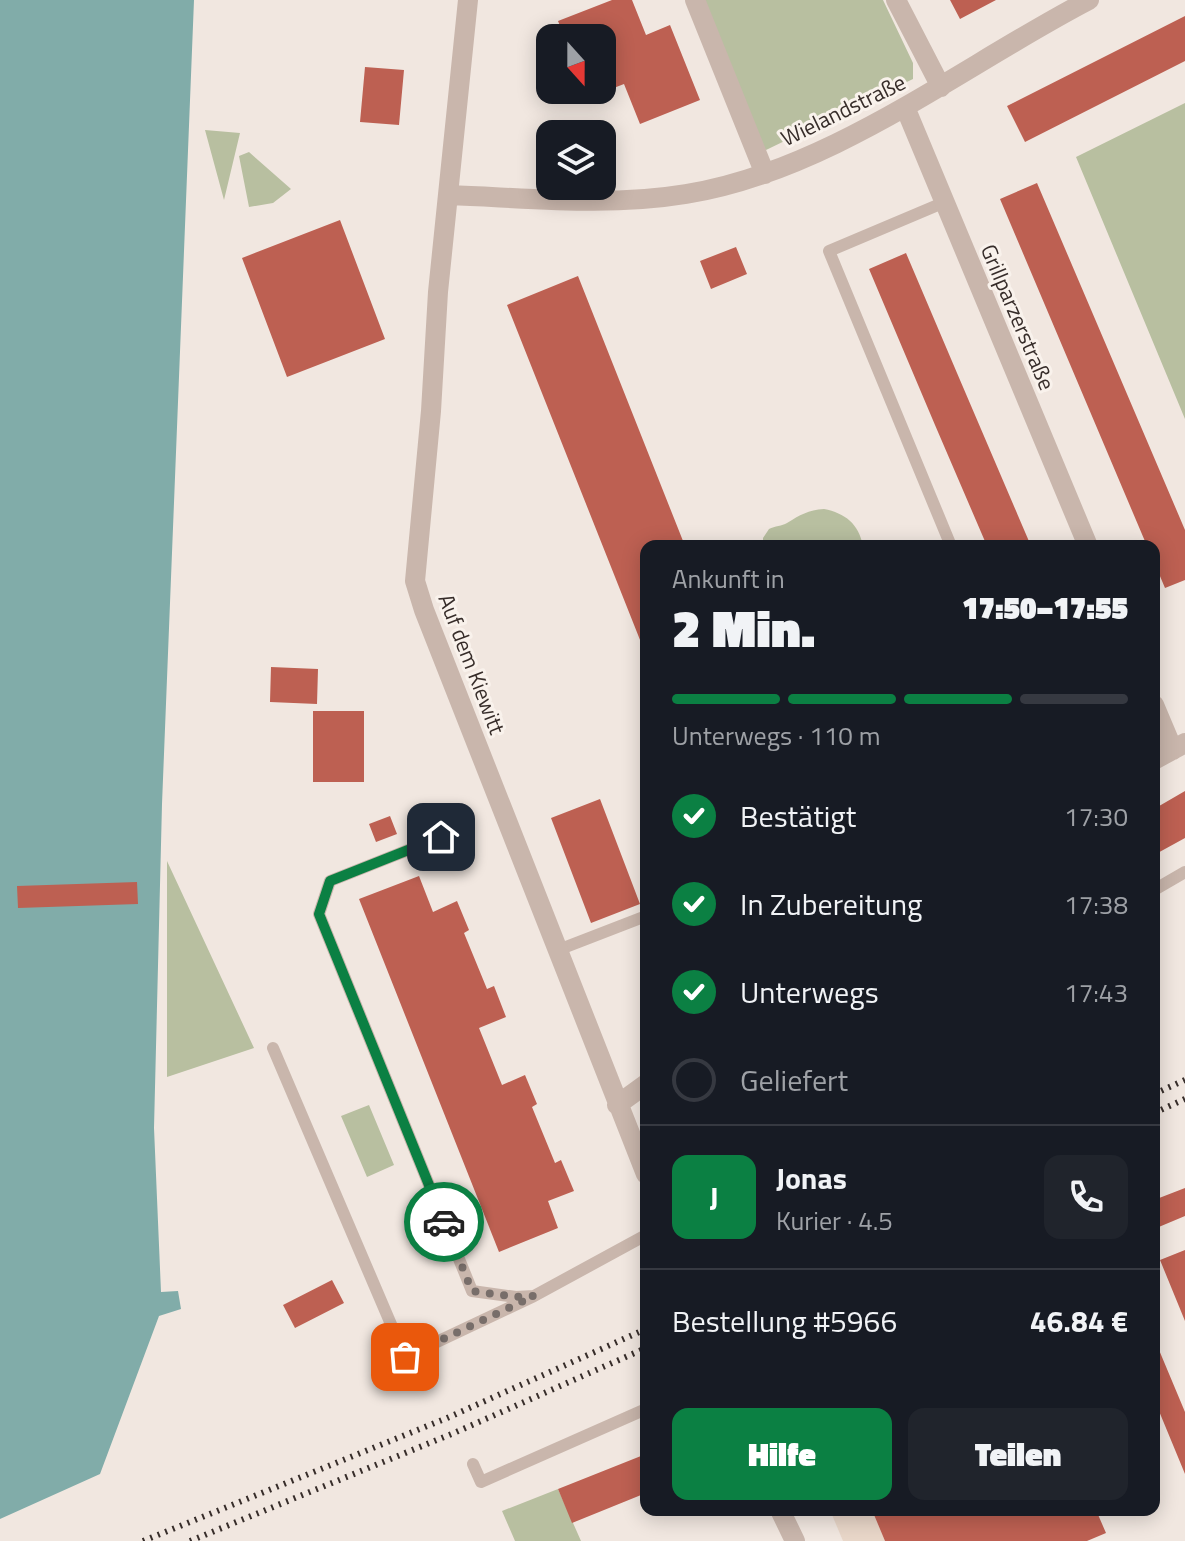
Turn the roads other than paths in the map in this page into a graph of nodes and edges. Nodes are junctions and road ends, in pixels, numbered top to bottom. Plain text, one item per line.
1 (468, 0) edge
2 (695, 0) edge
3 (896, 0) edge
4 (1089, 0) edge
5 (941, 87) junction
6 (905, 107) junction
7 (765, 174) junction
8 (450, 195) junction
9 (945, 202) junction
10 (949, 540) edge
11 (1086, 540) edge
12 (1160, 715) edge
13 (1179, 746) edge
14 (1160, 757) edge
15 (441, 837) dead end
16 (1185, 872) edge
17 (1160, 887) edge
18 (640, 918) edge
19 (558, 950) junction
20 (273, 1048) dead end
21 (640, 1088) edge
22 (617, 1105) junction
23 (640, 1160) edge
24 (640, 1238) edge
25 (534, 1296) junction
26 (640, 1412) edge
27 (473, 1464) dead end
28 (783, 1516) edge
29 (795, 1541) edge

1 - 8 street, Auf dem Kiewitt
2 - 7 street, Wielandstraße
3 - 5 street, Wielandstraße
4 - 5 street, Wielandstraße
5 - 6 street, Wielandstraße
6 - 7 street, Wielandstraße
6 - 9 street, Grillparzerstraße
7 - 8 street, Wielandstraße
8 - 19 street, Auf dem Kiewitt
9 - 10 lane
9 - 11 street, Grillparzerstraße
12 - 13 street
13 - 14 street
15 - 25 lane
16 - 17 lane
18 - 19 lane
19 - 22 street, Auf dem Kiewitt
20 - 25 lane
21 - 22 street
22 - 23 street, Auf dem Kiewitt
24 - 25 lane
26 - 27 lane
28 - 29 street

